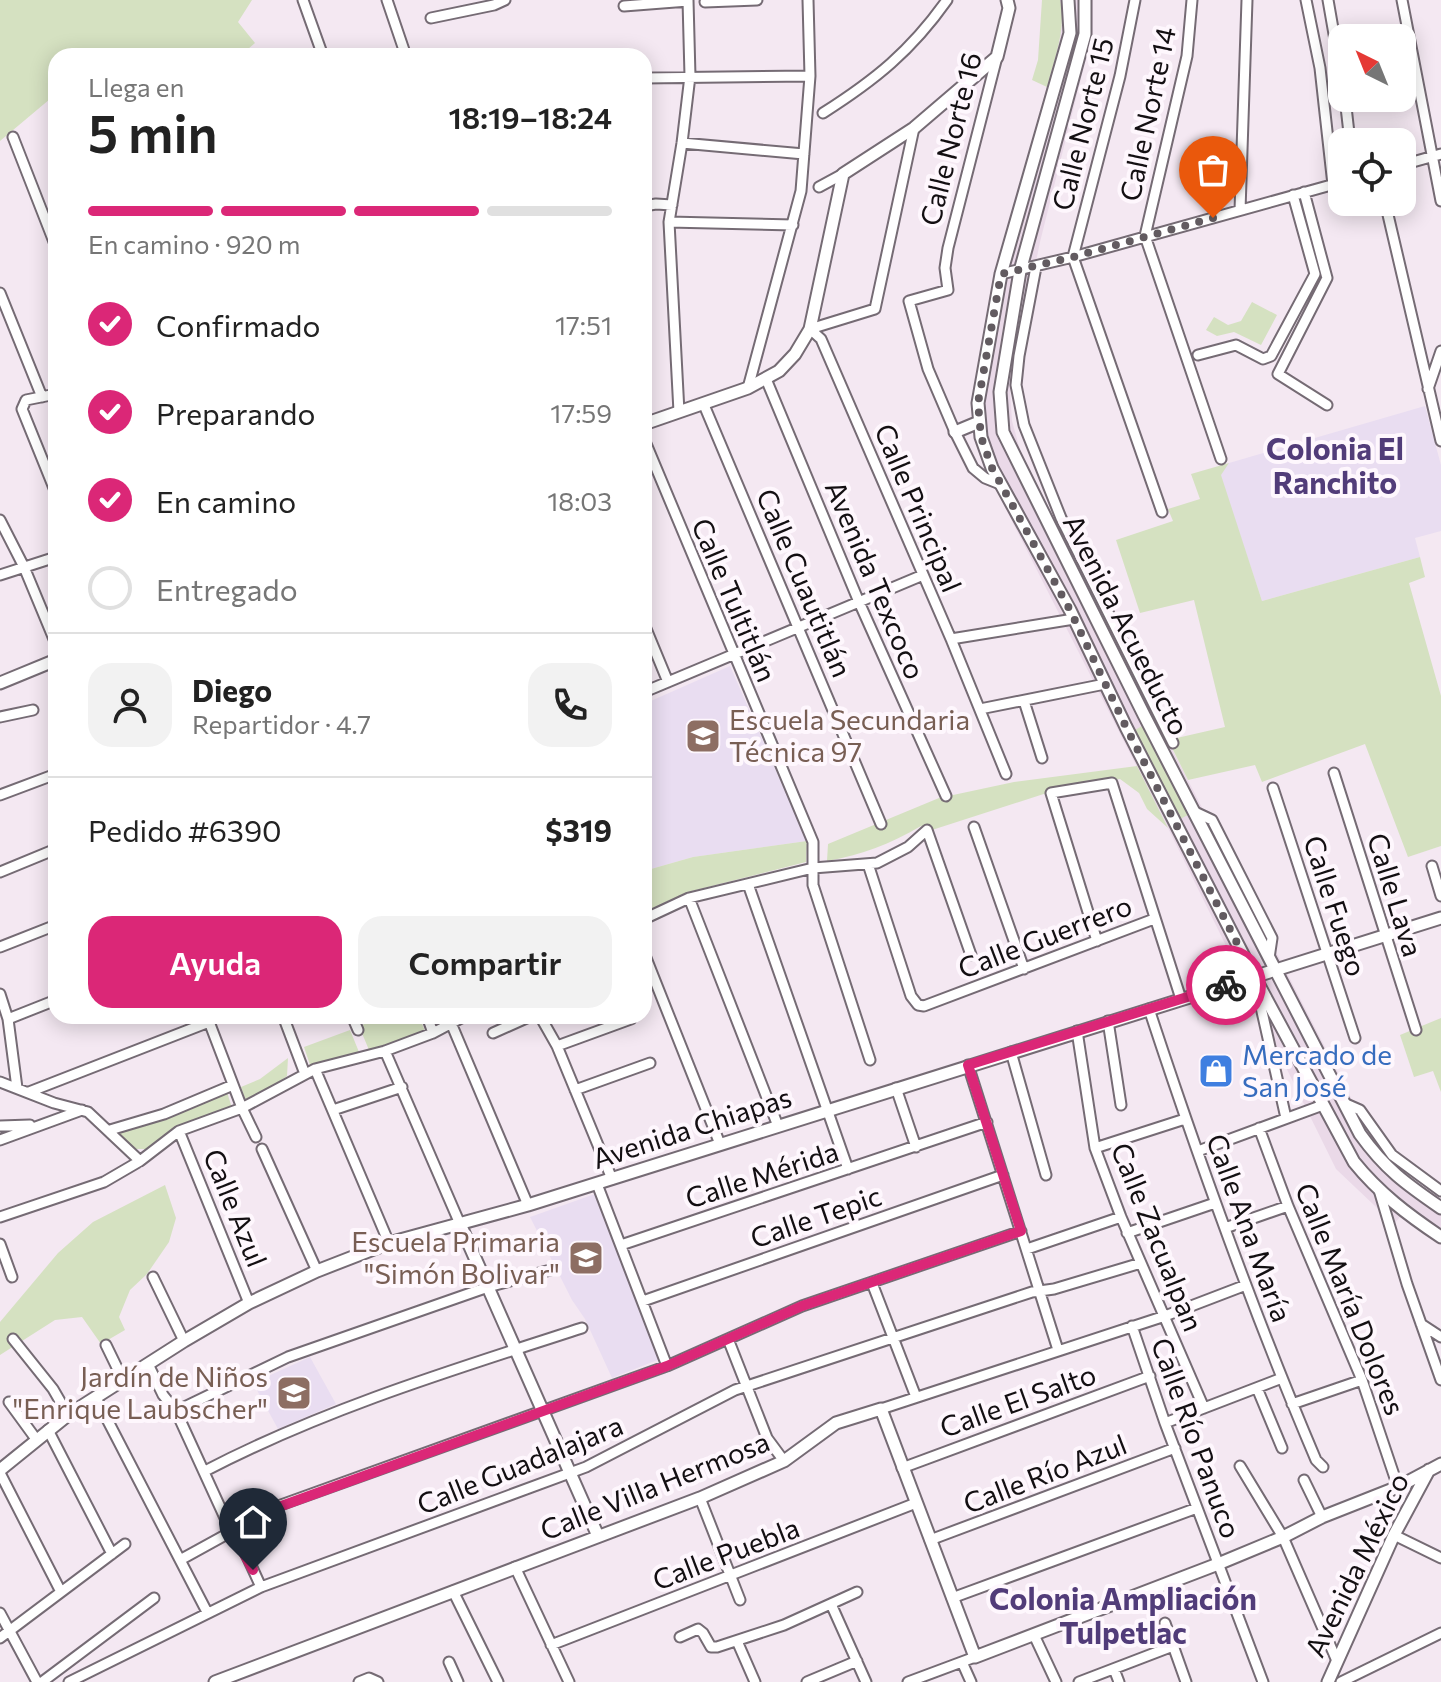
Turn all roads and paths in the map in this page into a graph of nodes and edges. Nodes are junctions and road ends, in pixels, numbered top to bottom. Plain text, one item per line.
1 (303, 0) edge
2 (387, 0) edge
3 (505, 0) edge
4 (757, 0) edge
5 (808, 0) edge
6 (947, 0) edge
7 (1007, 0) edge
8 (1068, 0) edge
9 (1085, 0) edge
10 (1135, 0) edge
11 (1192, 0) edge
12 (1247, 0) edge
13 (1306, 0) edge
14 (1328, 0) edge
15 (1402, 0) edge
16 (688, 1) edge
17 (705, 2) dead end
18 (624, 6) dead end
19 (431, 18) dead end
20 (1332, 24) edge
21 (320, 48) edge
22 (403, 48) edge
23 (997, 57) junction
24 (690, 76) junction
25 (810, 76) junction
26 (652, 78) edge
27 (823, 113) dead end
28 (914, 128) junction
29 (1329, 128) edge
30 (13, 137) dead end
31 (682, 143) junction
32 (804, 154) junction
33 (1436, 155) edge
34 (1416, 161) edge
35 (843, 174) junction
36 (1328, 186) edge
37 (819, 187) dead end
38 (1304, 192) junction
39 (1293, 195) junction
40 (1441, 201) edge
41 (672, 205) junction
42 (652, 206) edge
43 (1240, 210) junction
44 (1388, 216) edge
45 (669, 222) junction
46 (793, 225) junction
47 (48, 227) edge
48 (1145, 236) junction
49 (1073, 257) junction
50 (1036, 267) junction
51 (1020, 271) junction
52 (1001, 274) junction
53 (0, 293) edge
54 (810, 329) junction
55 (1441, 351) edge
56 (1198, 355) dead end
57 (1271, 356) junction
58 (1282, 362) junction
59 (766, 379) junction
60 (748, 388) junction
61 (1428, 390) junction
62 (48, 396) edge
63 (42, 397) junction
64 (704, 405) junction
65 (1327, 405) dead end
66 (679, 412) junction
67 (652, 421) edge
68 (979, 422) junction
69 (955, 432) junction
70 (1441, 441) edge
71 (652, 458) edge
72 (1221, 459) dead end
73 (48, 473) edge
74 (1000, 484) junction
75 (1162, 512) dead end
76 (0, 520) edge
77 (48, 560) edge
78 (24, 567) junction
79 (0, 575) edge
80 (923, 575) junction
81 (859, 602) junction
82 (1074, 619) junction
83 (48, 625) edge
84 (800, 627) junction
85 (951, 639) junction
86 (652, 643) edge
87 (733, 655) junction
88 (48, 663) edge
89 (668, 682) junction
90 (0, 683) edge
91 (1105, 684) junction
92 (652, 689) edge
93 (1024, 701) junction
94 (980, 709) junction
95 (33, 710) dead end
96 (0, 717) edge
97 (1173, 743) dead end
98 (1042, 758) dead end
99 (1334, 773) dead end
100 (1006, 774) dead end
101 (48, 777) edge
102 (1273, 788) dead end
103 (0, 795) edge
104 (946, 796) dead end
105 (881, 824) dead end
106 (974, 827) dead end
107 (48, 852) edge
108 (868, 864) junction
109 (1432, 866) dead end
110 (813, 868) junction
111 (0, 872) edge
112 (748, 884) junction
113 (1441, 896) edge
114 (689, 898) junction
115 (652, 915) edge
116 (1441, 918) edge
117 (1154, 919) junction
118 (48, 928) edge
119 (1384, 935) junction
120 (1097, 941) junction
121 (0, 947) edge
122 (1325, 952) junction
123 (971, 955) dead end
124 (1024, 969) junction
125 (1275, 969) junction
126 (652, 973) edge
127 (1254, 976) junction
128 (0, 994) edge
129 (1181, 999) junction
130 (48, 1003) edge
131 (1149, 1009) junction
132 (8, 1019) junction
133 (1108, 1021) junction
134 (196, 1024) edge
135 (210, 1024) edge
136 (286, 1024) edge
137 (355, 1024) edge
138 (430, 1024) edge
139 (449, 1024) edge
140 (451, 1024) edge
141 (513, 1024) edge
142 (545, 1024) edge
143 (617, 1024) edge
144 (358, 1030) dead end
145 (1416, 1030) dead end
146 (1077, 1031) junction
147 (433, 1033) junction
148 (493, 1033) dead end
149 (1355, 1038) dead end
150 (557, 1046) junction
151 (385, 1051) junction
152 (1011, 1052) junction
153 (870, 1060) dead end
154 (650, 1063) dead end
155 (968, 1065) junction
156 (315, 1069) junction
157 (305, 1074) junction
158 (0, 1082) edge
159 (233, 1085) junction
160 (402, 1087) junction
161 (17, 1088) junction
162 (896, 1088) junction
163 (575, 1090) junction
164 (29, 1092) junction
165 (54, 1103) junction
166 (1344, 1103) junction
167 (1121, 1105) dead end
168 (1323, 1105) junction
169 (242, 1108) junction
170 (82, 1110) junction
171 (333, 1110) junction
172 (828, 1110) junction
173 (1286, 1118) junction
174 (1185, 1119) junction
175 (55, 1121) junction
176 (987, 1122) junction
177 (42, 1125) junction
178 (0, 1126) edge
179 (778, 1126) junction
180 (1259, 1128) junction
181 (110, 1130) junction
182 (179, 1131) junction
183 (256, 1137) dead end
184 (0, 1140) edge
185 (720, 1144) junction
186 (916, 1147) junction
187 (1095, 1148) junction
188 (262, 1149) dead end
189 (1198, 1151) junction
190 (140, 1161) junction
191 (848, 1169) junction
192 (1003, 1175) junction
193 (1046, 1175) dead end
194 (612, 1179) junction
195 (597, 1184) junction
196 (1379, 1190) junction
197 (1441, 1191) edge
198 (1215, 1203) junction
199 (528, 1205) junction
200 (1288, 1206) junction
201 (1441, 1208) edge
202 (0, 1217) edge
203 (1121, 1217) junction
204 (460, 1224) junction
205 (1225, 1228) junction
206 (1021, 1231) junction
207 (1127, 1233) junction
208 (1441, 1237) edge
209 (389, 1243) junction
210 (0, 1244) edge
211 (621, 1245) junction
212 (1027, 1249) junction
213 (1141, 1263) junction
214 (554, 1269) dead end
215 (317, 1271) junction
216 (12, 1277) dead end
217 (153, 1277) dead end
218 (872, 1283) junction
219 (1246, 1285) junction
220 (488, 1287) junction
221 (1040, 1292) junction
222 (643, 1301) junction
223 (249, 1303) junction
224 (1165, 1316) junction
225 (1421, 1324) junction
226 (1132, 1326) junction
227 (582, 1328) dead end
228 (1441, 1337) edge
229 (13, 1339) dead end
230 (728, 1339) junction
231 (892, 1339) junction
232 (184, 1341) junction
233 (106, 1345) dead end
234 (515, 1349) junction
235 (1058, 1350) junction
236 (148, 1364) junction
237 (667, 1366) junction
238 (1150, 1376) junction
239 (1282, 1378) junction
240 (123, 1380) junction
241 (1362, 1380) junction
242 (1441, 1380) edge
243 (747, 1386) junction
244 (1257, 1388) junction
245 (916, 1397) junction
246 (96, 1398) junction
247 (9, 1402) dead end
248 (1292, 1404) junction
249 (1204, 1408) junction
250 (881, 1409) junction
251 (176, 1411) junction
252 (543, 1411) junction
253 (68, 1415) junction
254 (1165, 1423) junction
255 (48, 1430) junction
256 (36, 1439) junction
257 (1175, 1448) junction
258 (1282, 1448) dead end
259 (784, 1461) junction
260 (1320, 1463) dead end
261 (1240, 1466) dead end
262 (1435, 1467) edge
263 (902, 1468) junction
264 (0, 1471) edge
265 (205, 1471) junction
266 (570, 1474) junction
267 (1304, 1480) dead end
268 (1398, 1487) junction
269 (700, 1498) junction
270 (916, 1503) junction
271 (1197, 1508) junction
272 (1322, 1517) junction
273 (231, 1531) junction
274 (1394, 1535) junction
275 (598, 1536) junction
276 (1283, 1537) junction
277 (930, 1540) junction
278 (125, 1544) dead end
279 (112, 1554) junction
280 (1441, 1558) edge
281 (180, 1560) junction
282 (1218, 1564) junction
283 (515, 1567) junction
284 (729, 1576) junction
285 (261, 1587) junction
286 (453, 1591) junction
287 (61, 1592) junction
288 (857, 1592) dead end
289 (154, 1598) dead end
290 (952, 1598) junction
291 (740, 1600) dead end
292 (831, 1604) junction
293 (207, 1612) junction
294 (0, 1613) edge
295 (1165, 1623) dead end
296 (9, 1630) junction
297 (1441, 1633) edge
298 (1034, 1635) junction
299 (680, 1637) dead end
300 (0, 1638) edge
301 (737, 1641) junction
302 (551, 1645) junction
303 (1173, 1646) junction
304 (975, 1657) junction
305 (857, 1661) junction
306 (1337, 1661) junction
307 (449, 1662) dead end
308 (962, 1662) junction
309 (1114, 1669) junction
310 (247, 1670) junction
311 (40, 1682) edge
312 (69, 1682) edge
313 (215, 1682) edge
314 (253, 1682) edge
315 (359, 1682) edge
316 (378, 1682) edge
317 (458, 1682) edge
318 (498, 1682) edge
319 (569, 1682) edge
320 (755, 1682) edge
321 (807, 1682) edge
322 (866, 1682) edge
323 (908, 1682) edge
324 (971, 1682) edge
325 (1056, 1682) edge
326 (1079, 1682) edge
327 (1119, 1682) edge
328 (1186, 1682) edge
329 (1263, 1682) edge
330 (1328, 1682) edge
331 (1341, 1682) edge

1 - 21 street
2 - 22 street
3 - 19 street
4 - 17 street
5 - 25 street
6 - 27 street
7 - 23 street, Calle Norte 16
8 - 52 street, Avenida Acueducto
9 - 51 street, Avenida Acueducto
10 - 49 street, Calle Norte 15
11 - 48 street, Calle Norte 14
12 - 43 street
13 - 29 street
14 - 20 street
15 - 33 street
16 - 18 street
16 - 24 street
23 - 28 street
23 - 69 street, Calle Norte 16
24 - 25 street
24 - 26 street
24 - 31 street
25 - 32 street
28 - 35 street
28 - 54 street
30 - 47 street
31 - 32 street
31 - 41 street
32 - 46 street
33 - 34 street
33 - 40 street
35 - 37 street
35 - 54 street
36 - 38 street
38 - 39 street
38 - 58 street
39 - 43 street
39 - 57 street
41 - 42 street
41 - 45 street
43 - 48 street
44 - 61 street
45 - 46 street
45 - 66 street
46 - 60 street
48 - 49 street
48 - 72 street
49 - 50 street
49 - 75 street
50 - 51 street
50 - 97 street, Avenida Acueducto
51 - 52 street
51 - 125 street, Avenida Acueducto
52 - 68 street, Avenida Acueducto
53 - 63 street
54 - 59 street
54 - 80 street, Calle Principal
55 - 61 street
56 - 57 street
57 - 58 street
58 - 65 street
59 - 60 street
59 - 81 street, Avenida Texcoco
60 - 64 street
61 - 70 street
62 - 63 street
63 - 73 street
64 - 66 street
64 - 84 street, Calle Cuautitlán
66 - 67 street
68 - 69 street
68 - 74 street, Avenida Acueducto
69 - 74 street
71 - 87 street, Calle Tultitlán
74 - 82 street, Avenida Acueducto
76 - 78 street
77 - 78 street
78 - 79 street
78 - 83 street
80 - 81 street
80 - 85 street, Calle Principal
81 - 84 street
81 - 104 street, Avenida Texcoco
82 - 85 street
82 - 91 street, Avenida Acueducto
84 - 87 street
84 - 105 street, Calle Cuautitlán
85 - 94 street, Calle Principal
86 - 89 street
87 - 89 street
87 - 110 street, Calle Tultitlán
88 - 90 street
89 - 92 street
91 - 93 street
91 - 127 street, Avenida Acueducto
93 - 94 street
93 - 98 street
94 - 100 street, Calle Principal
95 - 96 street
99 - 119 street, Calle Lava
101 - 103 street
102 - 122 street, Calle Fuego
106 - 124 street
107 - 111 street
108 - 110 street
108 - 123 street
108 - 124 street, Calle Guerrero
109 - 113 street
110 - 112 street
110 - 153 street, Calle Tultitlán
112 - 114 street
112 - 172 street
114 - 115 street
114 - 179 street
116 - 119 street, Avenida Chiapas
117 - 120 street, Calle Guerrero
117 - 120 street
117 - 129 street, Calle Guerrero
118 - 121 street
119 - 122 street, Avenida Chiapas
119 - 145 street, Calle Lava
120 - 124 street, Calle Guerrero
122 - 125 street, Avenida Chiapas
122 - 149 street, Calle Fuego
125 - 127 street, Avenida Chiapas
125 - 166 street, Avenida Acueducto
126 - 185 street
127 - 129 street, Avenida Chiapas
127 - 168 street, Avenida Acueducto
127 - 173 street
128 - 132 street
129 - 131 street, Avenida Chiapas
130 - 132 street
131 - 133 street, Avenida Chiapas
131 - 174 street, Calle Ana María
132 - 161 street
133 - 146 street, Avenida Chiapas
133 - 167 street
134 - 164 street
135 - 159 street
136 - 157 street
137 - 144 street
138 - 147 street
139 - 147 street
140 - 199 street
141 - 148 street
142 - 150 street
143 - 150 street
146 - 152 street, Avenida Chiapas
146 - 187 street, Calle Zacualpan
147 - 151 street
150 - 163 street
151 - 156 street
151 - 160 street
152 - 155 street, Avenida Chiapas
152 - 193 street
154 - 163 street
155 - 162 street, Avenida Chiapas
155 - 176 street
156 - 157 street
156 - 171 street
157 - 169 street
158 - 161 street
159 - 169 street
159 - 181 street
160 - 171 street
160 - 204 street
161 - 164 street
162 - 172 street, Avenida Chiapas
162 - 186 street
163 - 194 street
164 - 165 street
165 - 170 street
165 - 175 street
166 - 197 street
166 - 201 street, Avenida Acueducto
168 - 173 street
168 - 196 street, Avenida Acueducto
169 - 182 street
169 - 183 street
170 - 175 street
170 - 181 street
171 - 209 street
172 - 179 street, Avenida Chiapas
172 - 191 street
173 - 180 street
174 - 187 street
174 - 189 street, Calle Ana María
175 - 177 street
176 - 186 street, Calle Mérida
176 - 192 street
177 - 178 street
177 - 184 street
179 - 185 street, Avenida Chiapas
180 - 189 street
180 - 200 street, Calle María Dolores
181 - 190 street
182 - 190 street
182 - 223 street, Calle Azul
185 - 194 street, Avenida Chiapas
186 - 191 street, Calle Mérida
187 - 203 street, Calle Zacualpan
188 - 215 street
189 - 198 street, Calle Ana María
190 - 202 street
191 - 211 street, Calle Mérida
192 - 206 street
192 - 222 street, Calle Tepic
194 - 195 street, Avenida Chiapas
195 - 199 street, Avenida Chiapas
195 - 211 street
196 - 208 street, Avenida Acueducto
196 - 225 street
198 - 205 street, Calle Ana María
198 - 207 street
199 - 204 street, Avenida Chiapas
200 - 205 street
200 - 241 street, Calle María Dolores
203 - 207 street, Calle Zacualpan
203 - 212 street
204 - 209 street, Avenida Chiapas
204 - 220 street
205 - 219 street, Calle Ana María
206 - 212 street
206 - 218 street
207 - 213 street, Calle Zacualpan
209 - 215 street, Avenida Chiapas
210 - 216 street
211 - 222 street
212 - 221 street
213 - 221 street, Calle Guadalajara
213 - 224 street, Calle Zacualpan
214 - 220 street
215 - 223 street, Avenida Chiapas
217 - 232 street
218 - 230 street
218 - 231 street
219 - 224 street, Calle Villa Hermosa
219 - 239 street, Calle Ana María
220 - 234 street
220 - 251 street
221 - 231 street, Calle Guadalajara
221 - 235 street
222 - 237 street
223 - 232 street, Avenida Chiapas
224 - 226 street, Calle Villa Hermosa
224 - 249 street, Calle Zacualpan
225 - 228 street
225 - 242 street
226 - 235 street, Calle Villa Hermosa
226 - 238 street, Calle Río Panuco
227 - 234 street
229 - 253 street
230 - 237 street
230 - 243 street
231 - 243 street, Calle Guadalajara
231 - 245 street
232 - 236 street, Avenida Chiapas
233 - 240 street
234 - 252 street
234 - 265 street
235 - 245 street, Calle Villa Hermosa
236 - 240 street, Avenida Chiapas
236 - 251 street
237 - 252 street
238 - 254 street, Calle Río Panuco
238 - 263 street, Calle El Salto
239 - 244 street
239 - 248 street, Calle Ana María
240 - 246 street, Avenida Chiapas
241 - 248 street
241 - 268 street, Calle María Dolores
243 - 259 street
243 - 266 street, Calle Guadalajara
244 - 249 street
244 - 258 street
245 - 250 street, Calle Villa Hermosa
246 - 253 street, Avenida Chiapas
246 - 281 street
247 - 256 street
248 - 260 street, Calle Ana María
249 - 254 street
250 - 259 street, Calle Villa Hermosa
250 - 263 street
251 - 265 street
252 - 266 street
252 - 273 street
253 - 255 street, Avenida Chiapas
254 - 257 street, Calle Río Panuco
255 - 256 street, Avenida Chiapas
255 - 279 street
256 - 264 street, Avenida Chiapas
257 - 271 street, Calle Río Panuco
257 - 277 street, Calle Río Azul
259 - 269 street, Calle Villa Hermosa
261 - 276 street
262 - 268 street
262 - 274 street, Avenida México
263 - 270 street
264 - 287 street
265 - 273 street
266 - 275 street
266 - 285 street, Calle Guadalajara
267 - 272 street
268 - 272 street
269 - 275 street, Calle Villa Hermosa
269 - 284 street
270 - 277 street
270 - 284 street, Calle Puebla
271 - 282 street, Calle Río Panuco
271 - 290 street
272 - 276 street
273 - 281 street
273 - 285 street
274 - 280 street
274 - 306 street, Avenida México
275 - 283 street, Calle Villa Hermosa
276 - 282 street
276 - 306 street
277 - 290 street
278 - 279 street
279 - 287 street
281 - 293 street
282 - 298 street
282 - 329 street, Calle Río Panuco
283 - 286 street, Calle Villa Hermosa
283 - 302 street
284 - 291 street
284 - 302 street, Calle Puebla
285 - 293 street, Calle Guadalajara
286 - 310 street, Calle Villa Hermosa
286 - 318 street
287 - 296 street
288 - 292 street
289 - 311 street
290 - 304 street
292 - 301 street
292 - 305 street
293 - 312 street, Calle Guadalajara
294 - 296 street
295 - 303 street
296 - 300 street
296 - 311 street
297 - 331 street
298 - 304 street
298 - 325 street
299 - 301 street
301 - 320 street
302 - 319 street
303 - 309 street
303 - 328 street
304 - 308 street
305 - 321 street
305 - 322 street
306 - 330 street, Avenida México
307 - 317 street
308 - 323 street
308 - 324 street
309 - 326 street
309 - 327 street
310 - 313 street, Calle Villa Hermosa
310 - 314 street
315 - 316 street

